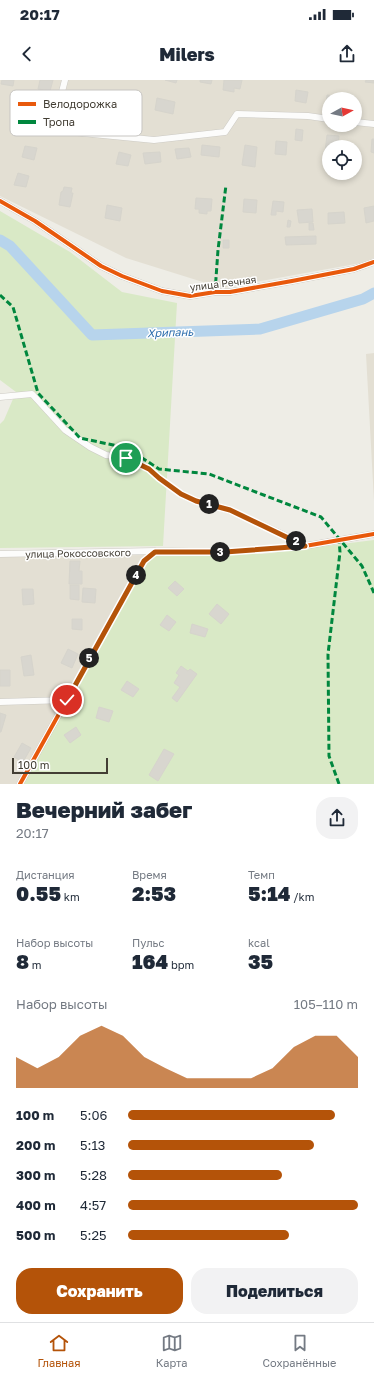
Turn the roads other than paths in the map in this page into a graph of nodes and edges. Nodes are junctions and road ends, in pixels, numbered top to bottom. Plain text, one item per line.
1 (65, 80) edge
2 (62, 90) edge
3 (322, 118) edge
4 (362, 123) edge
5 (374, 124) edge
6 (113, 136) edge
7 (0, 201) edge
8 (374, 262) edge
9 (0, 397) edge
10 (374, 534) edge
11 (305, 546) junction
12 (155, 552) junction
13 (0, 554) edge
14 (67, 700) junction
15 (0, 702) edge
16 (20, 784) edge

1 - 2 street
3 - 6 street
4 - 5 street
7 - 8 street, улица Речная
9 - 11 street
10 - 11 street, улица Рокоссовского
11 - 12 street, улица Рокоссовского
12 - 13 street, улица Рокоссовского
12 - 14 street
14 - 15 street
14 - 16 street

